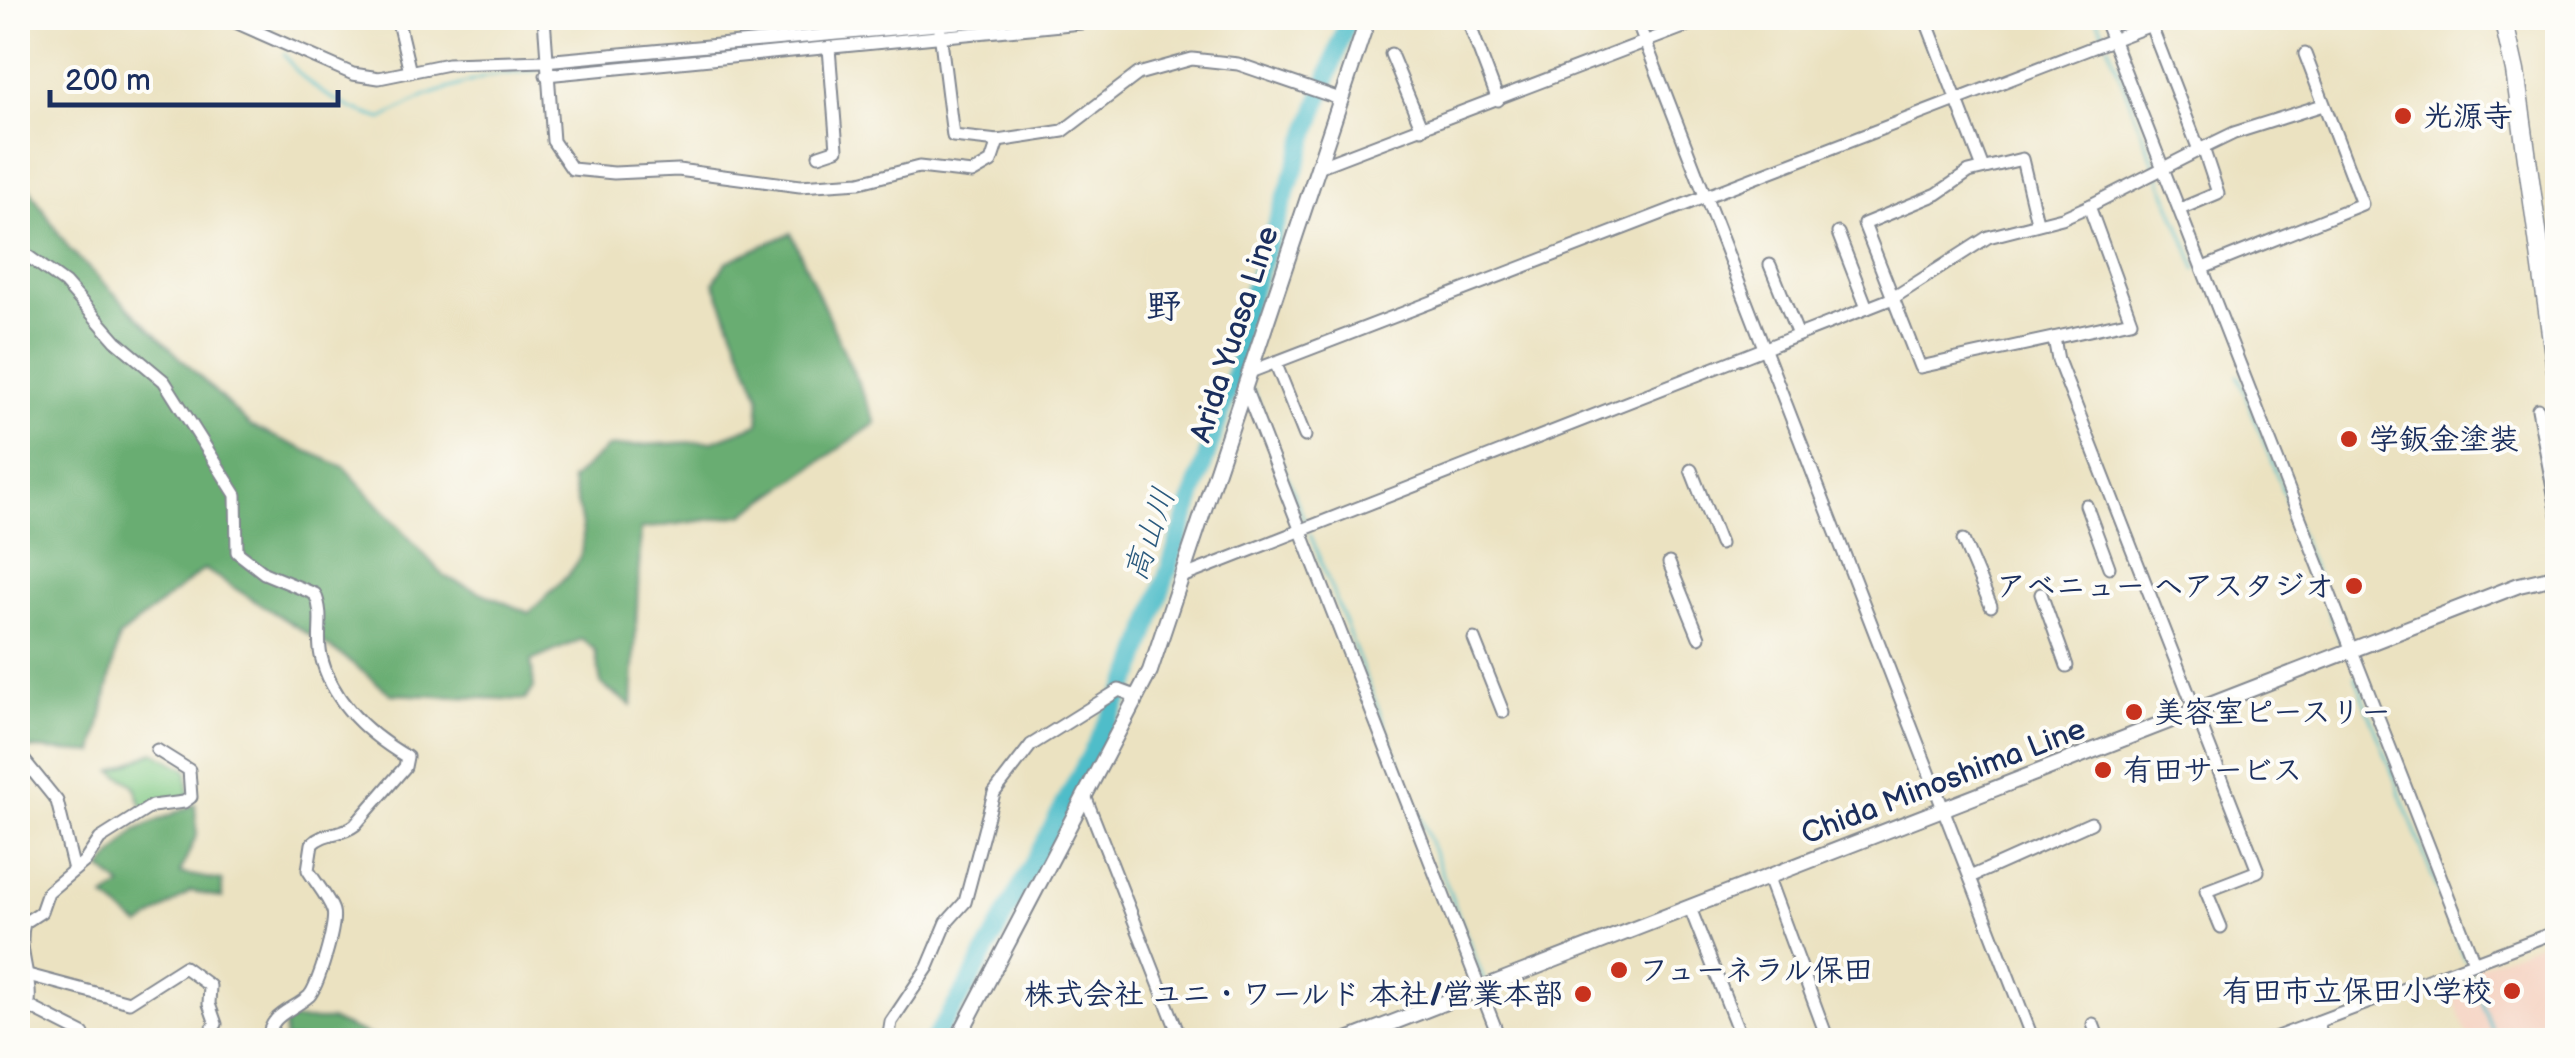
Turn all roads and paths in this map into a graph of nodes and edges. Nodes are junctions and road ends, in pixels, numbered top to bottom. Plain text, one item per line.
1 (226, 18) edge
2 (396, 18) edge
3 (544, 18) edge
4 (1013, 18) edge
5 (1132, 18) edge
6 (1368, 18) edge
7 (1636, 18) edge
8 (1707, 18) edge
9 (1925, 18) edge
10 (2104, 18) edge
11 (2502, 18) edge
12 (1104, 19) edge
13 (2149, 21) edge
14 (939, 26) edge
15 (1470, 26) dead end
16 (2112, 38) junction
17 (1646, 42) junction
18 (829, 48) junction
19 (1391, 54) dead end
20 (2304, 54) dead end
21 (545, 68) junction
22 (410, 72) junction
23 (1956, 97) junction
24 (1340, 98) junction
25 (1498, 100) junction
26 (2323, 105) junction
27 (1422, 129) junction
28 (998, 141) junction
29 (2201, 149) junction
30 (819, 154) dead end
31 (1318, 168) junction
32 (1983, 168) junction
33 (2164, 168) junction
34 (1705, 195) junction
35 (2089, 206) junction
36 (2180, 209) junction
37 (2037, 222) junction
38 (1838, 233) dead end
39 (18, 248) edge
40 (1770, 265) dead end
41 (2203, 268) junction
42 (1893, 298) junction
43 (1867, 308) junction
44 (1798, 336) junction
45 (2054, 338) junction
46 (1765, 348) junction
47 (1275, 362) junction
48 (1250, 372) junction
49 (2558, 384) edge
50 (1245, 388) junction
51 (2538, 409) dead end
52 (1305, 436) dead end
53 (1691, 470) dead end
54 (2086, 505) dead end
55 (2558, 515) edge
56 (1300, 529) junction
57 (1963, 540) dead end
58 (1720, 544) dead end
59 (1669, 563) dead end
60 (2109, 567) dead end
61 (2558, 576) edge
62 (1182, 577) junction
63 (2041, 594) dead end
64 (1991, 606) dead end
65 (1699, 636) dead end
66 (1474, 639) dead end
67 (2354, 650) junction
68 (2067, 666) dead end
69 (1138, 697) junction
70 (1503, 712) dead end
71 (2196, 712) junction
72 (157, 750) dead end
73 (23, 758) dead end
74 (1086, 796) junction
75 (1946, 810) junction
76 (2092, 823) dead end
77 (74, 870) junction
78 (1970, 876) junction
79 (1768, 878) junction
80 (1690, 908) junction
81 (2221, 927) dead end
82 (2558, 931) edge
83 (2474, 962) junction
84 (28, 975) junction
85 (1486, 988) junction
86 (30, 1008) junction
87 (2317, 1022) junction
88 (2092, 1024) dead end
89 (18, 1029) edge
90 (2293, 1036) edge
91 (81, 1040) edge
92 (203, 1040) edge
93 (268, 1040) edge
94 (888, 1040) edge
95 (958, 1040) edge
96 (1181, 1040) edge
97 (1348, 1040) edge
98 (1500, 1040) edge
99 (1742, 1040) edge
100 (1828, 1040) edge
101 (2033, 1040) edge
102 (2099, 1040) edge
103 (2269, 1040) edge
104 (2324, 1040) edge

1 - 22 street
2 - 22 street
3 - 21 street
4 - 14 street
5 - 12 street
6 - 24 main road, Arida Yuasa Line
7 - 17 street
8 - 17 street
9 - 23 street
10 - 16 street
11 - 49 highway
12 - 14 street
13 - 16 street
13 - 29 street
14 - 18 street
14 - 21 street
14 - 28 street
15 - 25 street
16 - 23 street
16 - 33 street
17 - 25 street
17 - 34 street
18 - 21 street
18 - 30 street
19 - 27 street
20 - 26 street
21 - 22 street
21 - 28 street
23 - 32 street
23 - 34 street
24 - 28 street
24 - 31 main road, Arida Yuasa Line
25 - 27 street
26 - 29 street
26 - 41 street
27 - 31 street
29 - 33 street
29 - 36 street
31 - 48 main road, Arida Yuasa Line
32 - 37 street
32 - 42 street
33 - 35 street
33 - 36 street
34 - 46 street
34 - 47 street
35 - 37 street
35 - 45 street
36 - 41 street
37 - 42 street
38 - 43 street
39 - 93 street
40 - 44 street
41 - 67 street
42 - 43 street
42 - 45 street
43 - 44 street
44 - 46 street
45 - 71 street
46 - 56 street
46 - 75 street
47 - 48 street
47 - 52 street
48 - 50 main road, Arida Yuasa Line
50 - 56 street
50 - 62 main road, Arida Yuasa Line
51 - 55 street
53 - 58 street
54 - 60 street
56 - 62 street
56 - 85 street
57 - 64 street
59 - 65 street
61 - 67 main road, Chida Minoshima Line
62 - 69 main road, Arida Yuasa Line
63 - 68 street
66 - 70 street
67 - 71 main road, Chida Minoshima Line
67 - 83 street
69 - 74 main road, Arida Yuasa Line
69 - 94 street
71 - 75 main road, Chida Minoshima Line
71 - 81 street
72 - 77 street
73 - 77 street
74 - 95 main road, Arida Yuasa Line
74 - 96 street
75 - 78 street
75 - 79 main road, Chida Minoshima Line
76 - 78 street
77 - 84 street
78 - 101 street
79 - 80 main road, Chida Minoshima Line
79 - 100 street
80 - 85 main road, Chida Minoshima Line
80 - 99 street
82 - 83 street
83 - 87 street
84 - 86 street
84 - 92 street
85 - 97 main road, Chida Minoshima Line
85 - 98 street
86 - 89 street
86 - 91 street
87 - 90 street
87 - 104 street
88 - 102 street
90 - 103 street

